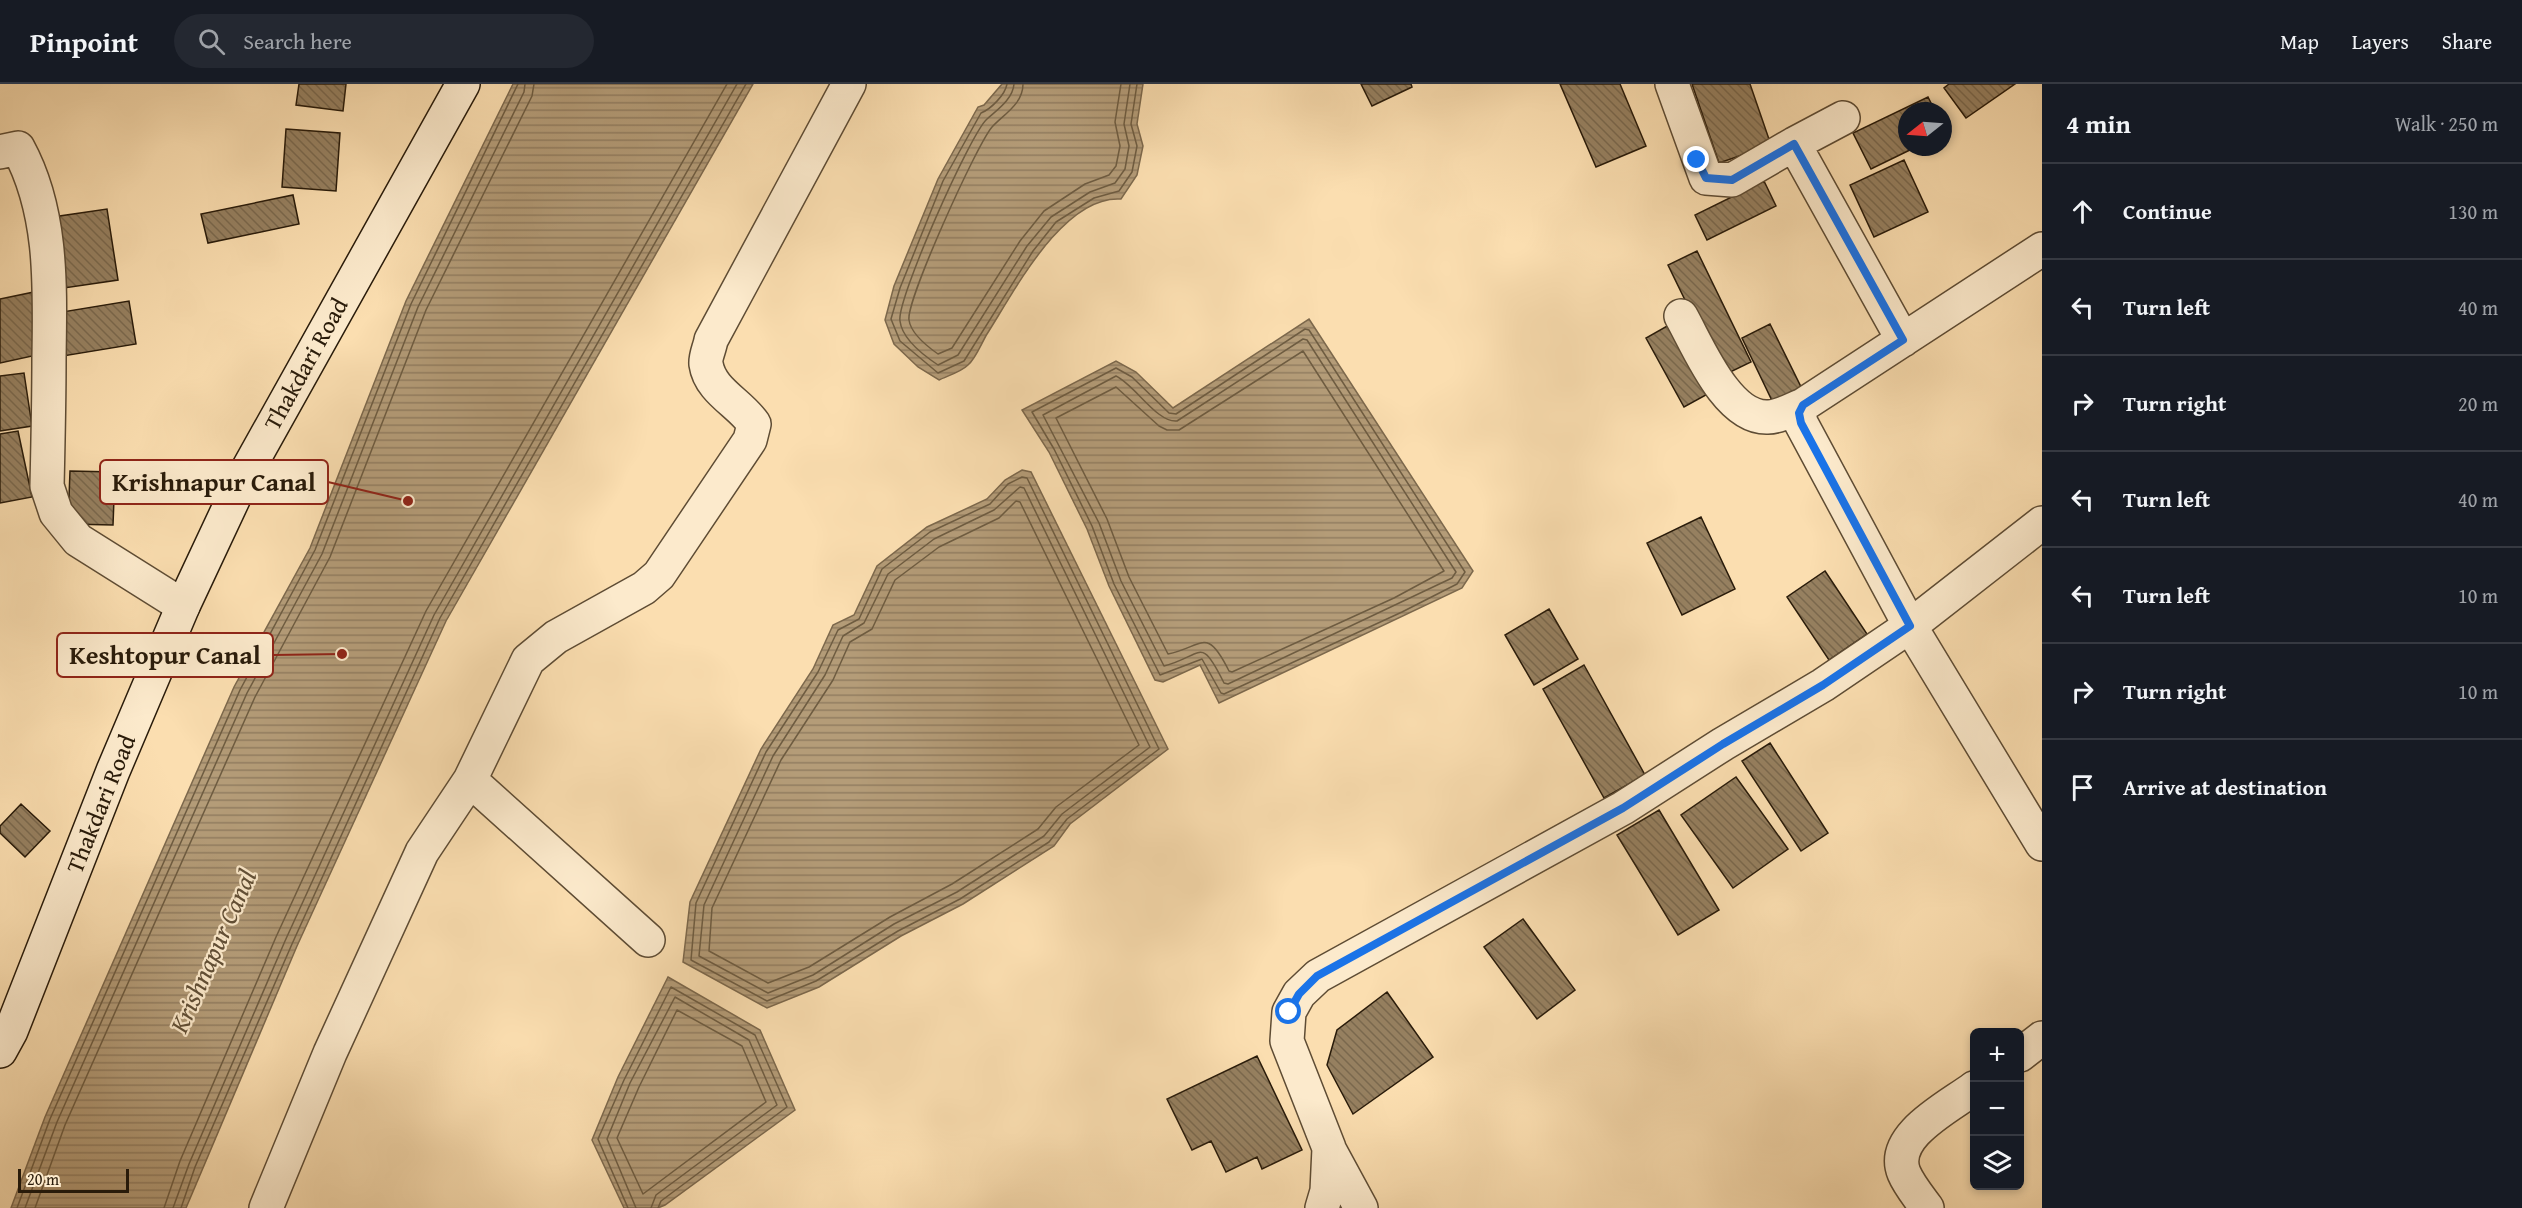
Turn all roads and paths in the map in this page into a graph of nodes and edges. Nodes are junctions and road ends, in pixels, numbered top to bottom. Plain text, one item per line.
1 (463, 84) edge
2 (849, 84) edge
3 (1672, 84) edge
4 (1844, 118) dead end
5 (1794, 144) junction
6 (0, 152) edge
7 (2042, 249) edge
8 (1682, 316) dead end
9 (1903, 340) junction
10 (1803, 405) junction
11 (2042, 523) edge
12 (183, 606) junction
13 (1910, 626) junction
14 (470, 780) junction
15 (2042, 844) edge
16 (648, 940) dead end
17 (2042, 1038) edge
18 (0, 1051) edge
19 (2024, 1051) edge
20 (1970, 1091) edge
21 (1329, 1148) junction
22 (266, 1208) edge
23 (1322, 1208) edge
24 (1361, 1208) edge
25 (1927, 1208) edge

1 - 12 street, Thakdari Road
2 - 14 street
3 - 5 street
4 - 5 street
5 - 9 street
6 - 12 street
7 - 9 street
8 - 10 street
9 - 10 street
10 - 13 street
11 - 13 street
12 - 18 street, Thakdari Road
13 - 15 street
13 - 21 street
14 - 16 street
14 - 22 street
17 - 19 street
20 - 25 street
21 - 23 street
21 - 24 street

